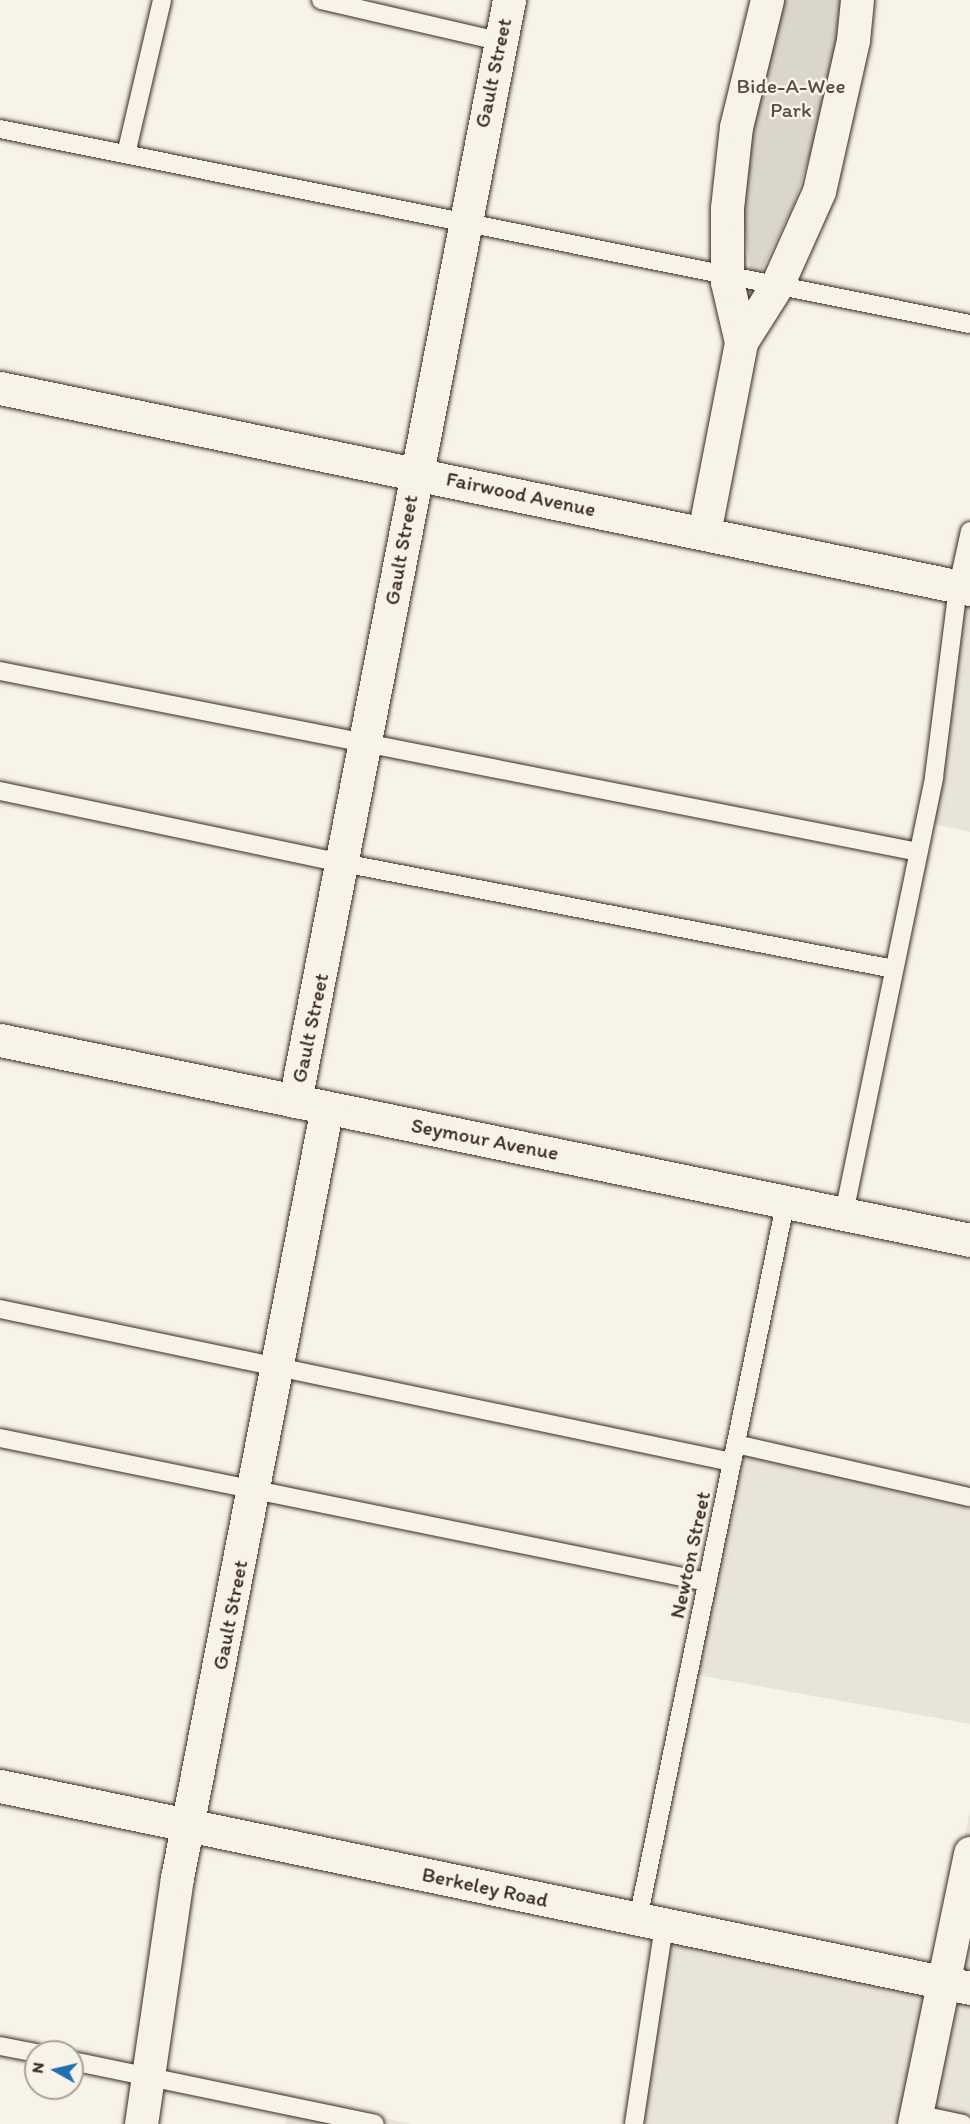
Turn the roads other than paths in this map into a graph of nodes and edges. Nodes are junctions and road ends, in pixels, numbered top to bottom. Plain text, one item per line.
1 (162, 0) edge
2 (321, 0) edge
3 (509, 0) edge
4 (767, 0) edge
5 (857, 0) edge
6 (499, 41) junction
7 (0, 129) edge
8 (126, 154) junction
9 (462, 223) junction
10 (727, 275) junction
11 (777, 285) junction
12 (970, 324) edge
13 (741, 342) junction
14 (0, 388) edge
15 (414, 472) junction
16 (970, 531) edge
17 (705, 533) junction
18 (964, 588) edge
19 (0, 670) edge
20 (366, 745) junction
21 (0, 791) edge
22 (918, 852) junction
23 (343, 862) junction
24 (894, 969) junction
25 (0, 1040) edge
26 (295, 1101) junction
27 (327, 1107) junction
28 (786, 1200) junction
29 (844, 1213) junction
30 (970, 1240) edge
31 (0, 1309) edge
32 (277, 1366) junction
33 (0, 1438) edge
34 (736, 1444) junction
35 (732, 1462) junction
36 (254, 1491) junction
37 (970, 1497) edge
38 (707, 1582) junction
39 (0, 1786) edge
40 (188, 1825) junction
41 (970, 1853) edge
42 (964, 1910) edge
43 (651, 1922) junction
44 (957, 1985) edge
45 (0, 2046) edge
46 (24, 2051) edge
47 (84, 2063) edge
48 (149, 2077) junction
49 (915, 2119) edge
50 (141, 2124) edge
51 (375, 2124) edge
52 (634, 2124) edge
53 (963, 2124) edge

1 - 8 lane
2 - 6 lane
3 - 6 street, Gault Street
4 - 10 street
5 - 11 street
6 - 9 street, Gault Street
7 - 8 lane
8 - 9 lane
9 - 10 lane
9 - 15 street, Gault Street
10 - 11 lane
10 - 13 street
11 - 12 lane
11 - 13 street
13 - 17 street
14 - 15 street, Fairwood Avenue
15 - 17 street, Fairwood Avenue
15 - 20 street, Gault Street
16 - 18 lane
17 - 18 street, Fairwood Avenue
18 - 22 lane
19 - 20 lane
20 - 22 lane
20 - 23 street, Gault Street
21 - 23 lane
22 - 24 lane
23 - 24 lane
23 - 26 street, Gault Street
24 - 29 lane
25 - 26 street, Seymour Avenue
26 - 27 street, Seymour Avenue
27 - 28 street, Seymour Avenue
27 - 32 street, Gault Street
28 - 29 street, Seymour Avenue
28 - 34 lane, Newton Street
29 - 30 street, Seymour Avenue
31 - 32 lane
32 - 35 lane
32 - 36 street, Gault Street
33 - 36 lane
34 - 35 lane, Newton Street
34 - 37 lane
35 - 38 lane, Newton Street
36 - 38 lane
36 - 40 street, Gault Street
38 - 43 lane, Newton Street
39 - 40 street, Berkeley Road
40 - 43 street, Berkeley Road
40 - 48 street, Gault Street
41 - 42 street
42 - 44 street
43 - 44 street, Berkeley Road
43 - 52 lane, Newton Street
44 - 49 street
45 - 46 lane
47 - 48 lane
48 - 50 street, Gault Street
48 - 51 lane
49 - 53 lane

